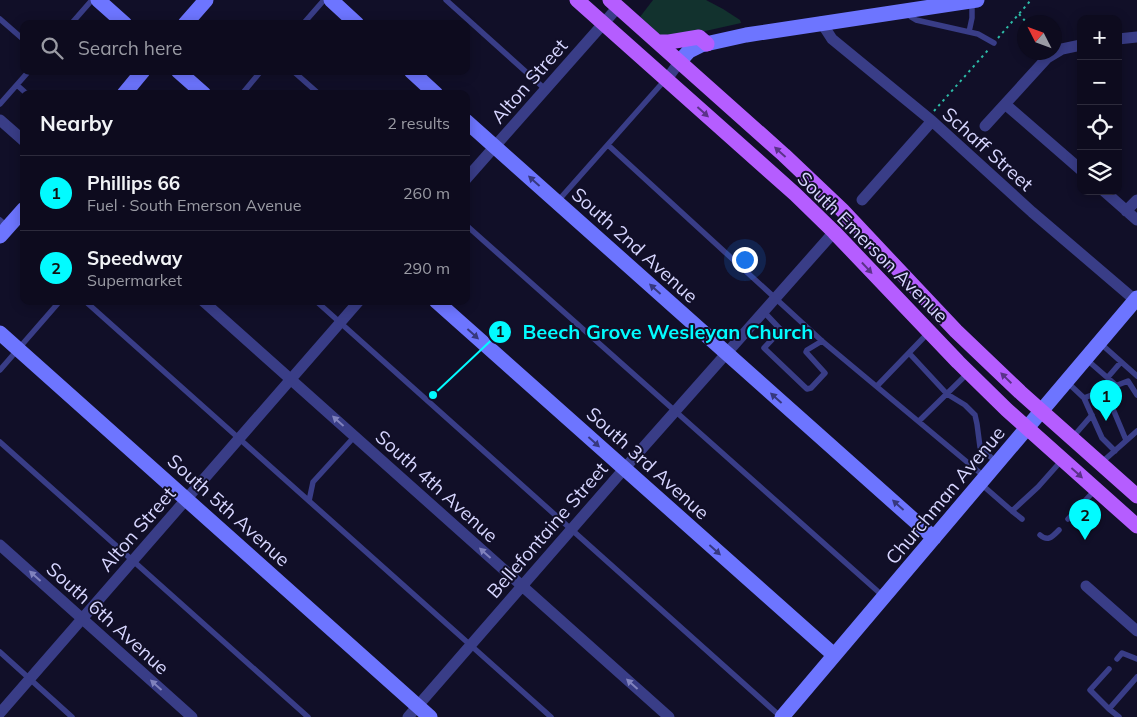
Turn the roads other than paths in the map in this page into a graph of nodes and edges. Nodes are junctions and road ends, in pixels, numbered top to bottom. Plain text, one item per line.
1 (92, 0) edge
2 (98, 0) edge
3 (206, 0) edge
4 (324, 0) edge
5 (331, 0) edge
6 (446, 0) edge
7 (577, 0) edge
8 (974, 0) edge
9 (614, 4) edge
10 (927, 4) edge
11 (912, 9) junction
12 (0, 19) edge
13 (74, 20) edge
14 (120, 20) edge
15 (188, 20) edge
16 (306, 20) edge
17 (354, 20) edge
18 (468, 20) edge
19 (470, 22) edge
20 (821, 22) junction
21 (604, 23) junction
22 (969, 32) junction
23 (20, 36) edge
24 (1137, 37) edge
25 (1122, 39) edge
26 (658, 42) junction
27 (994, 43) road end
28 (707, 44) junction
29 (1077, 46) edge
30 (680, 61) junction
31 (26, 75) edge
32 (141, 75) edge
33 (183, 75) edge
34 (258, 75) edge
35 (298, 75) edge
36 (415, 75) edge
37 (667, 79) junction
38 (17, 85) junction
39 (545, 89) junction
40 (23, 90) edge
41 (127, 90) edge
42 (199, 90) edge
43 (245, 90) edge
44 (314, 90) edge
45 (432, 90) edge
46 (0, 104) edge
47 (1005, 104) junction
48 (0, 120) edge
49 (929, 120) junction
50 (470, 124) edge
51 (985, 126) dead end
52 (20, 138) edge
53 (495, 146) junction
54 (608, 146) junction
55 (1077, 167) edge
56 (470, 174) edge
57 (1109, 195) edge
58 (862, 200) dead end
59 (1137, 200) edge
60 (557, 202) junction
61 (1126, 210) junction
62 (20, 213) edge
63 (1137, 220) edge
64 (3, 228) edge
65 (470, 229) edge
66 (834, 232) junction
67 (777, 298) junction
68 (1136, 299) edge
69 (56, 305) edge
70 (89, 305) edge
71 (207, 305) edge
72 (320, 305) edge
73 (356, 305) edge
74 (441, 305) edge
75 (764, 312) junction
76 (340, 323) junction
77 (929, 332) junction
78 (0, 333) edge
79 (822, 340) junction
80 (1100, 343) junction
81 (18, 349) junction
82 (909, 353) junction
83 (727, 354) junction
84 (1086, 359) junction
85 (1122, 362) junction
86 (0, 370) edge
87 (968, 372) junction
88 (1137, 376) edge
89 (1108, 377) junction
90 (291, 380) junction
91 (1066, 382) junction
92 (877, 386) junction
93 (1117, 386) junction
94 (1104, 390) junction
95 (947, 394) junction
96 (1137, 395) edge
97 (1084, 398) junction
98 (1042, 411) junction
99 (675, 412) junction
100 (1093, 413) junction
101 (919, 421) junction
102 (1028, 429) junction
103 (1137, 432) edge
104 (354, 436) junction
105 (1072, 438) junction
106 (239, 439) junction
107 (1126, 440) junction
108 (0, 442) edge
109 (1115, 451) junction
110 (1062, 460) junction
111 (1100, 463) junction
112 (998, 464) junction
113 (624, 468) junction
114 (983, 481) junction
115 (1096, 490) junction
116 (1137, 496) edge
117 (186, 499) junction
118 (309, 501) junction
119 (1012, 511) junction
120 (1022, 519) dead end
121 (1068, 519) dead end
122 (1137, 526) edge
123 (571, 529) junction
124 (1059, 530) dead end
125 (1040, 536) dead end
126 (934, 538) junction
127 (0, 545) edge
128 (133, 560) junction
129 (522, 585) junction
130 (1086, 586) dead end
131 (884, 597) junction
132 (82, 618) junction
133 (1137, 631) edge
134 (470, 645) junction
135 (0, 652) edge
136 (834, 655) junction
137 (1137, 658) edge
138 (1117, 659) dead end
139 (1109, 669) dead end
140 (1137, 677) edge
141 (29, 679) junction
142 (1109, 709) junction
143 (413, 711) edge
144 (0, 713) edge
145 (72, 717) edge
146 (192, 717) edge
147 (308, 717) edge
148 (430, 717) edge
149 (551, 717) edge
150 (669, 717) edge
151 (782, 717) edge
152 (1119, 717) edge

1 - 13 lane
2 - 14 street
3 - 15 street
4 - 16 lane
5 - 17 street
6 - 18 lane
7 - 21 main road, South Emerson Avenue
8 - 10 street
8 - 22 lane
9 - 21 street, Alton Street
9 - 26 main road, South Emerson Avenue
10 - 11 street
11 - 20 street
11 - 22 lane
12 - 23 lane
19 - 39 lane
20 - 28 street
20 - 49 street, Schaff Street
21 - 37 main road, South Emerson Avenue
21 - 39 street, Alton Street
22 - 27 lane
24 - 25 street
26 - 28 main road
26 - 30 main road, South Emerson Avenue
28 - 30 street
29 - 47 street
30 - 37 street
98 -> 30 main road, South Emerson Avenue
31 - 38 lane
32 - 41 street
33 - 42 street
34 - 43 lane
35 - 44 lane
36 - 45 street
37 - 54 lane
37 -> 66 main road, South Emerson Avenue
38 - 40 lane
38 - 46 lane
39 - 53 street, Alton Street
47 - 51 street
47 - 55 street
48 - 52 street
49 - 58 street
49 - 68 street, Schaff Street
50 - 53 street, South 2nd Avenue
53 - 56 street, Alton Street
60 -> 53 street, South 2nd Avenue
54 - 60 lane
54 - 67 lane
57 - 61 street
59 - 61 street
83 -> 60 street, South 2nd Avenue
61 - 63 street
62 - 64 street
65 - 99 lane
66 - 67 street, Bellefontaine Street
66 -> 77 main road, South Emerson Avenue
67 - 75 street, Bellefontaine Street
67 - 79 lane
68 - 80 street, Churchman Avenue
69 - 81 lane
70 - 106 lane
71 - 90 street, South 4th Avenue
72 - 76 lane
73 - 76 street, Alton Street
74 -> 113 street, South 3rd Avenue
75 - 79 lane
75 - 83 street, Bellefontaine Street
76 - 90 street, Alton Street
76 - 123 lane
77 - 82 lane
77 - 87 main road, South Emerson Avenue
78 - 81 street, South 5th Avenue
79 - 92 lane
80 - 84 street, Churchman Avenue
80 - 85 lane
81 - 86 lane
81 - 117 street, South 5th Avenue
82 - 92 lane
82 - 95 lane
83 - 99 street, Bellefontaine Street
126 -> 83 street, South 2nd Avenue
84 - 89 lane
84 - 91 street, Churchman Avenue
85 - 88 lane
85 - 89 lane
87 - 95 lane
87 - 102 main road, South Emerson Avenue
89 - 93 lane
104 -> 90 street, South 4th Avenue
90 - 106 street, Alton Street
91 - 97 lane
91 - 98 street, Churchman Avenue
92 - 101 lane
93 - 94 lane
93 - 96 lane
94 - 97 lane
94 - 107 lane
95 - 101 lane
95 - 112 lane
97 - 100 lane
98 - 102 street, Churchman Avenue
98 - 105 main road, South Emerson Avenue
99 - 113 street, Bellefontaine Street
99 - 131 lane
100 - 105 lane
100 - 109 lane
101 - 114 lane
102 - 110 main road, South Emerson Avenue
102 - 112 street, Churchman Avenue
103 - 107 lane
104 - 118 lane
129 -> 104 street, South 4th Avenue
105 - 111 main road, South Emerson Avenue
106 - 117 street, Alton Street
106 - 118 lane
107 - 109 lane
108 - 128 lane
109 - 111 lane
110 -> 115 main road, South Emerson Avenue
110 - 119 lane
111 - 116 main road, South Emerson Avenue
112 - 114 street, Churchman Avenue
113 - 123 street, Bellefontaine Street
113 -> 136 street, South 3rd Avenue
114 - 119 lane
114 - 126 street, Churchman Avenue
115 - 121 lane
115 - 122 main road, South Emerson Avenue
117 - 128 street, Alton Street
117 - 143 street, South 5th Avenue
118 - 134 lane
119 - 120 lane
123 - 129 street, Bellefontaine Street
123 - 151 lane
124 - 125 lane
126 - 131 street, Churchman Avenue
132 -> 127 street, South 6th Avenue
128 - 132 street, Alton Street
128 - 147 lane
129 - 134 street, Bellefontaine Street
150 -> 129 street, South 4th Avenue
130 - 133 street
131 - 136 street, Churchman Avenue
132 - 141 street, Alton Street
146 -> 132 street, South 6th Avenue
134 - 143 street, Bellefontaine Street
134 - 149 lane
135 - 141 lane
136 - 151 street, Churchman Avenue
137 - 138 lane
139 - 142 lane
140 - 142 lane
141 - 144 street, Alton Street
141 - 145 lane
142 - 152 lane
143 - 148 street, South 5th Avenue

